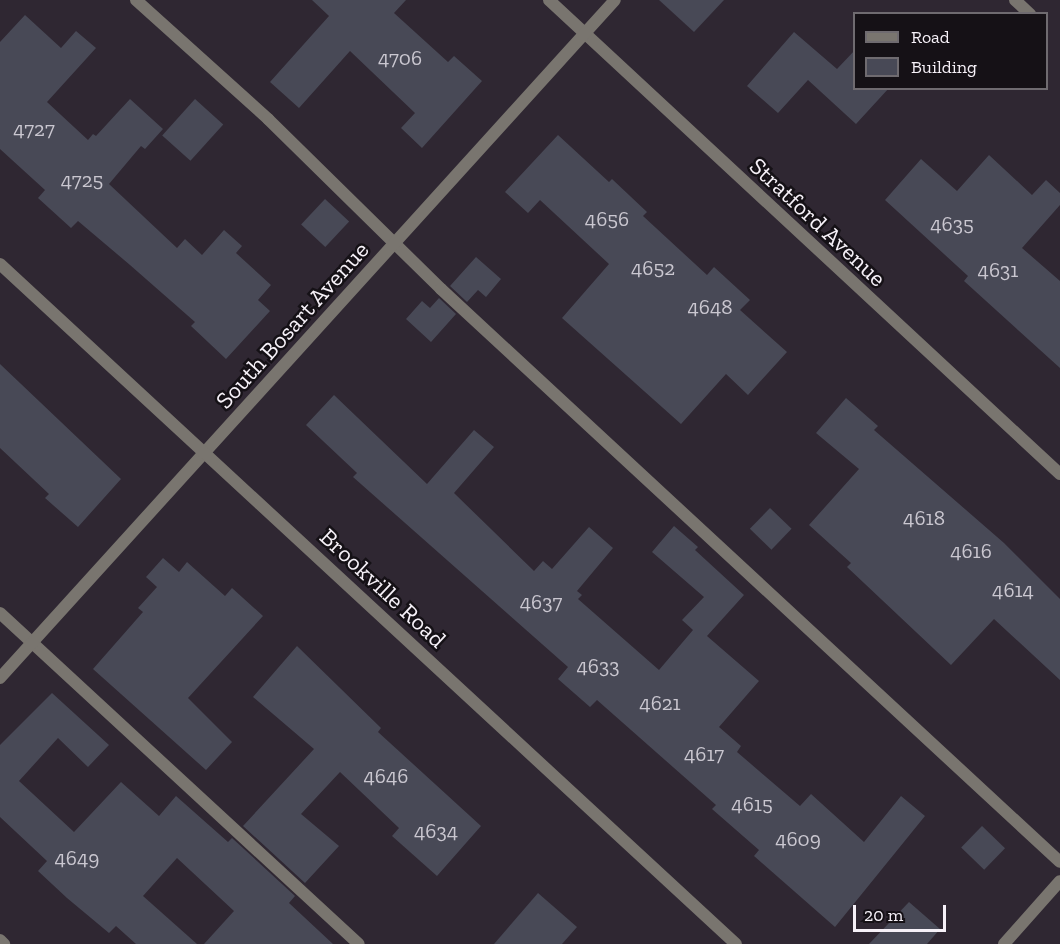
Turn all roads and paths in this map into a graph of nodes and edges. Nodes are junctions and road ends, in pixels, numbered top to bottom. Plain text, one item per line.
1 (136, 0) edge
2 (549, 0) edge
3 (615, 0) edge
4 (1015, 0) edge
5 (1028, 12) edge
6 (585, 34) junction
7 (395, 242) junction
8 (0, 264) edge
9 (205, 452) junction
10 (1060, 474) edge
11 (0, 613) edge
12 (32, 642) junction
13 (0, 678) edge
14 (1060, 862) edge
15 (1060, 882) edge
16 (0, 940) edge
17 (4, 944) edge
18 (359, 944) edge
19 (736, 944) edge
20 (1004, 944) edge

1 - 7 street
2 - 6 street, Stratford Avenue
3 - 6 street, South Bosart Avenue
4 - 5 street
6 - 7 street, South Bosart Avenue
6 - 10 street, Stratford Avenue
7 - 9 street, South Bosart Avenue
7 - 14 street
8 - 9 street, Brookville Road
9 - 12 street, South Bosart Avenue
9 - 19 street, Brookville Road
11 - 12 street
12 - 13 street, South Bosart Avenue
12 - 18 street
15 - 20 street
16 - 17 street

